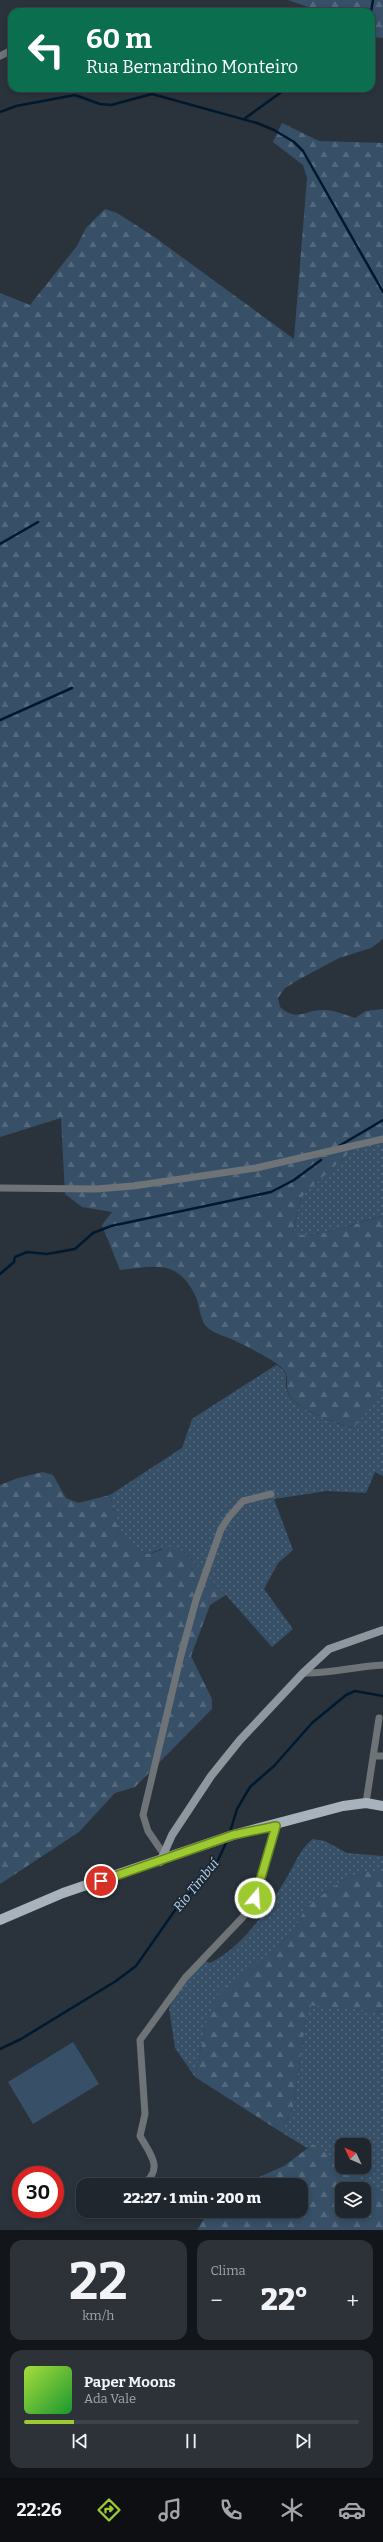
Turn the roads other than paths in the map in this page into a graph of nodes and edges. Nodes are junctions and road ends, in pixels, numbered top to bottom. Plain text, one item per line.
1 (383, 1139) edge
2 (0, 1188) edge
3 (271, 1494) dead end
4 (383, 1630) edge
5 (383, 1665) edge
6 (304, 1673) junction
7 (379, 1718) dead end
8 (373, 1756) junction
9 (383, 1756) edge
10 (366, 1803) junction
11 (383, 1806) edge
12 (276, 1826) junction
13 (161, 1857) junction
14 (0, 1920) edge
15 (150, 2178) edge

1 - 2 street
3 - 13 street
4 - 6 street
5 - 6 street
6 - 13 street
7 - 8 street
8 - 9 street
8 - 10 street
10 - 11 main road
10 - 12 main road
12 - 13 main road
12 - 15 street
13 - 14 main road

